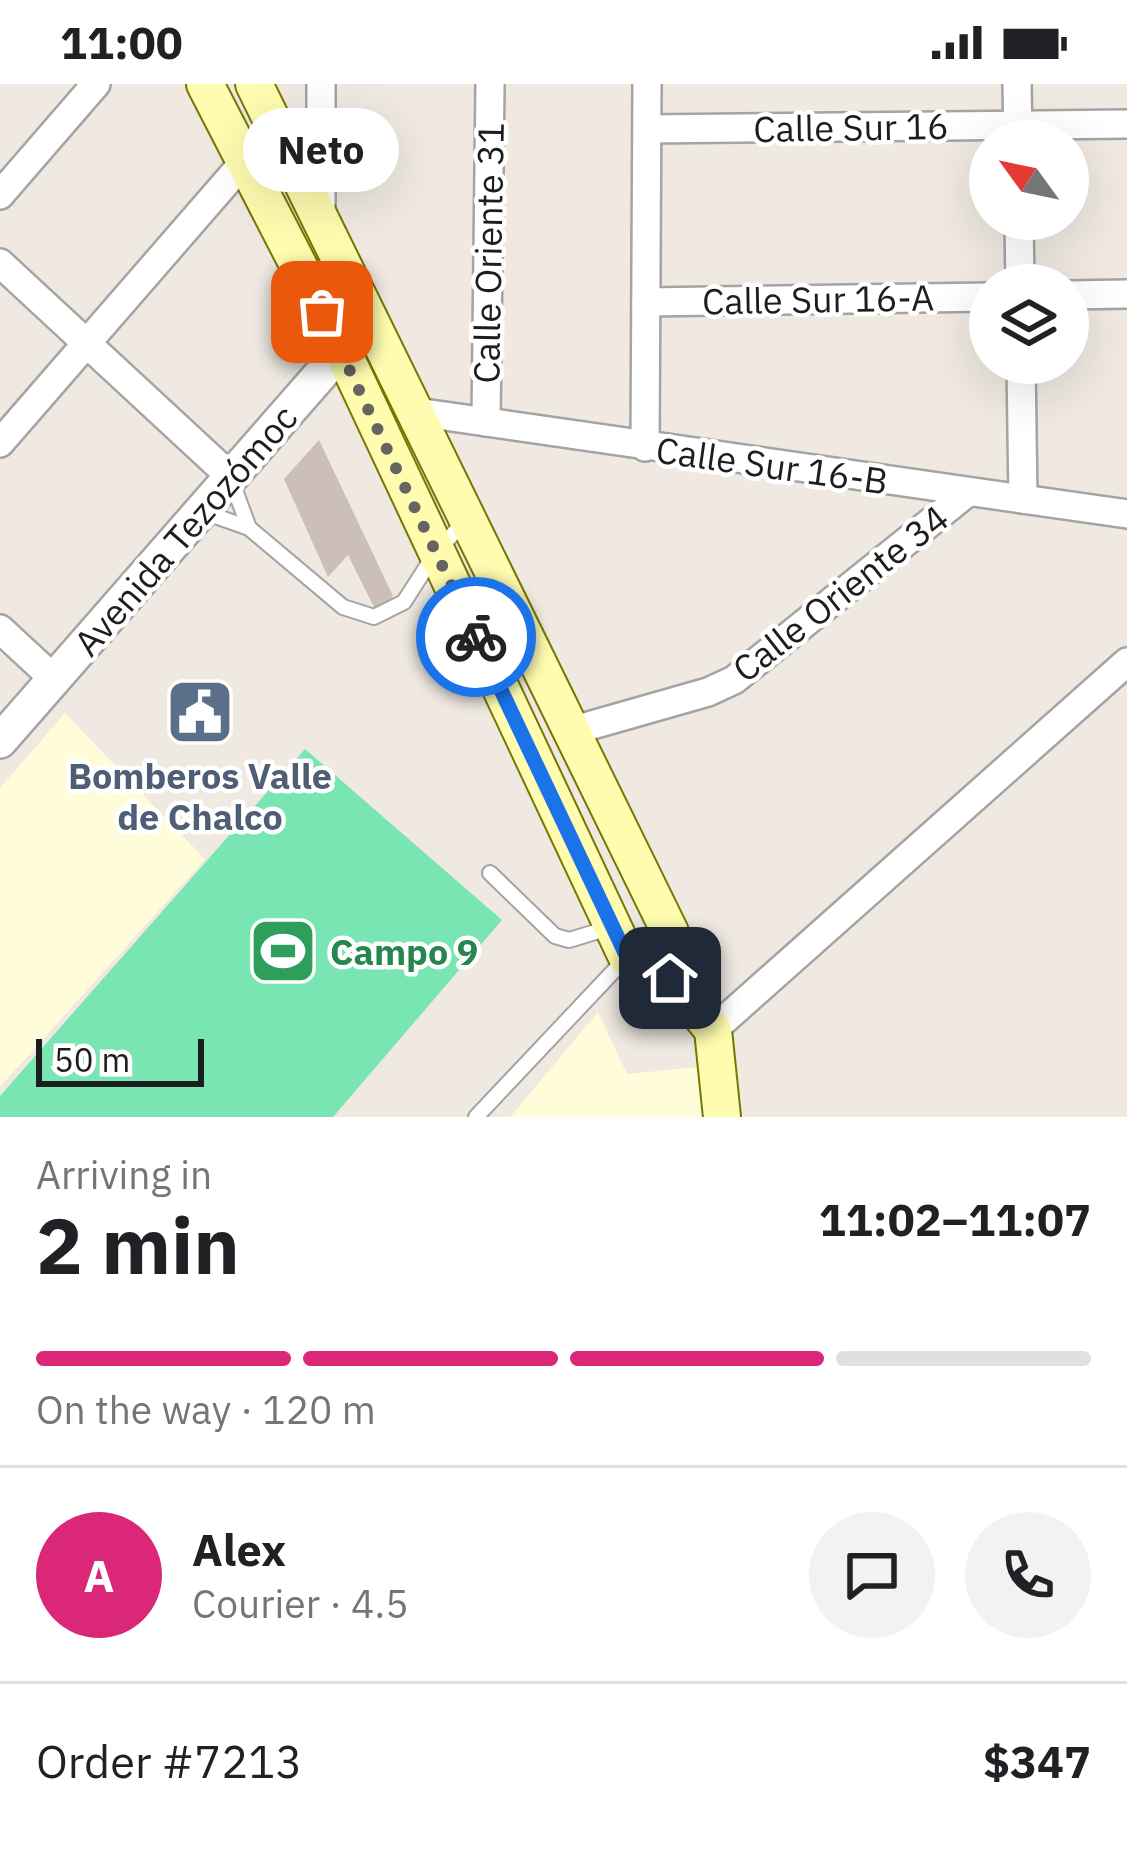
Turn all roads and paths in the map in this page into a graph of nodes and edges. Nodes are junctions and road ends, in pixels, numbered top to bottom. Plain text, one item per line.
1 (96, 84) edge
2 (205, 84) edge
3 (254, 84) edge
4 (321, 84) edge
5 (490, 84) edge
6 (647, 84) edge
7 (1017, 84) edge
8 (1017, 120) edge
9 (1127, 124) edge
10 (1089, 127) edge
11 (647, 129) junction
12 (969, 132) edge
13 (244, 162) junction
14 (0, 195) edge
15 (321, 218) junction
16 (0, 262) edge
17 (1127, 294) edge
18 (1089, 295) edge
19 (969, 297) edge
20 (646, 302) junction
21 (370, 318) junction
22 (87, 344) junction
23 (342, 350) junction
24 (1021, 384) edge
25 (417, 412) junction
26 (486, 422) junction
27 (0, 443) edge
28 (646, 447) junction
29 (231, 477) junction
30 (968, 492) junction
31 (1023, 500) junction
32 (201, 511) junction
33 (1127, 514) edge
34 (468, 518) junction
35 (249, 528) junction
36 (436, 551) junction
37 (0, 629) edge
38 (1127, 662) edge
39 (54, 679) junction
40 (572, 731) junction
41 (0, 742) edge
42 (490, 874) dead end
43 (670, 932) junction
44 (620, 942) junction
45 (670, 978) junction
46 (713, 1030) junction
47 (476, 1117) edge
48 (722, 1117) edge

1 - 14 street
2 - 13 main road
3 - 15 main road
4 - 15 street
5 - 26 street, Calle Oriente 31
6 - 11 street
7 - 8 street
9 - 10 street, Calle Sur 16
11 - 12 street, Calle Sur 16
11 - 20 street
13 - 22 street
13 - 23 main road
15 - 21 main road
16 - 22 street
17 - 18 street
19 - 20 street, Calle Sur 16-A
20 - 28 street
21 - 23 street, Avenida Tezozómoc
21 - 25 main road
22 - 27 street
22 - 29 street
23 - 29 street, Avenida Tezozómoc
23 - 36 main road
24 - 31 street
25 - 26 street, Calle Sur 16-B
25 - 34 main road
26 - 28 street, Calle Sur 16-B
28 - 30 street, Calle Sur 16-B
29 - 32 street, Avenida Tezozómoc
29 - 35 lane
30 - 31 street, Calle Sur 16-B
30 - 40 street, Calle Oriente 34
31 - 33 street, Calle Sur 16-B
32 - 35 lane
32 - 39 street, Avenida Tezozómoc
34 - 36 lane
34 - 40 main road
35 - 36 lane
36 - 44 main road
37 - 39 street
38 - 46 street
39 - 41 street, Avenida Tezozómoc
40 - 43 main road
42 - 44 lane
43 - 44 lane
43 - 45 main road
44 - 45 main road
44 - 47 lane
45 - 46 main road
46 - 48 main road

